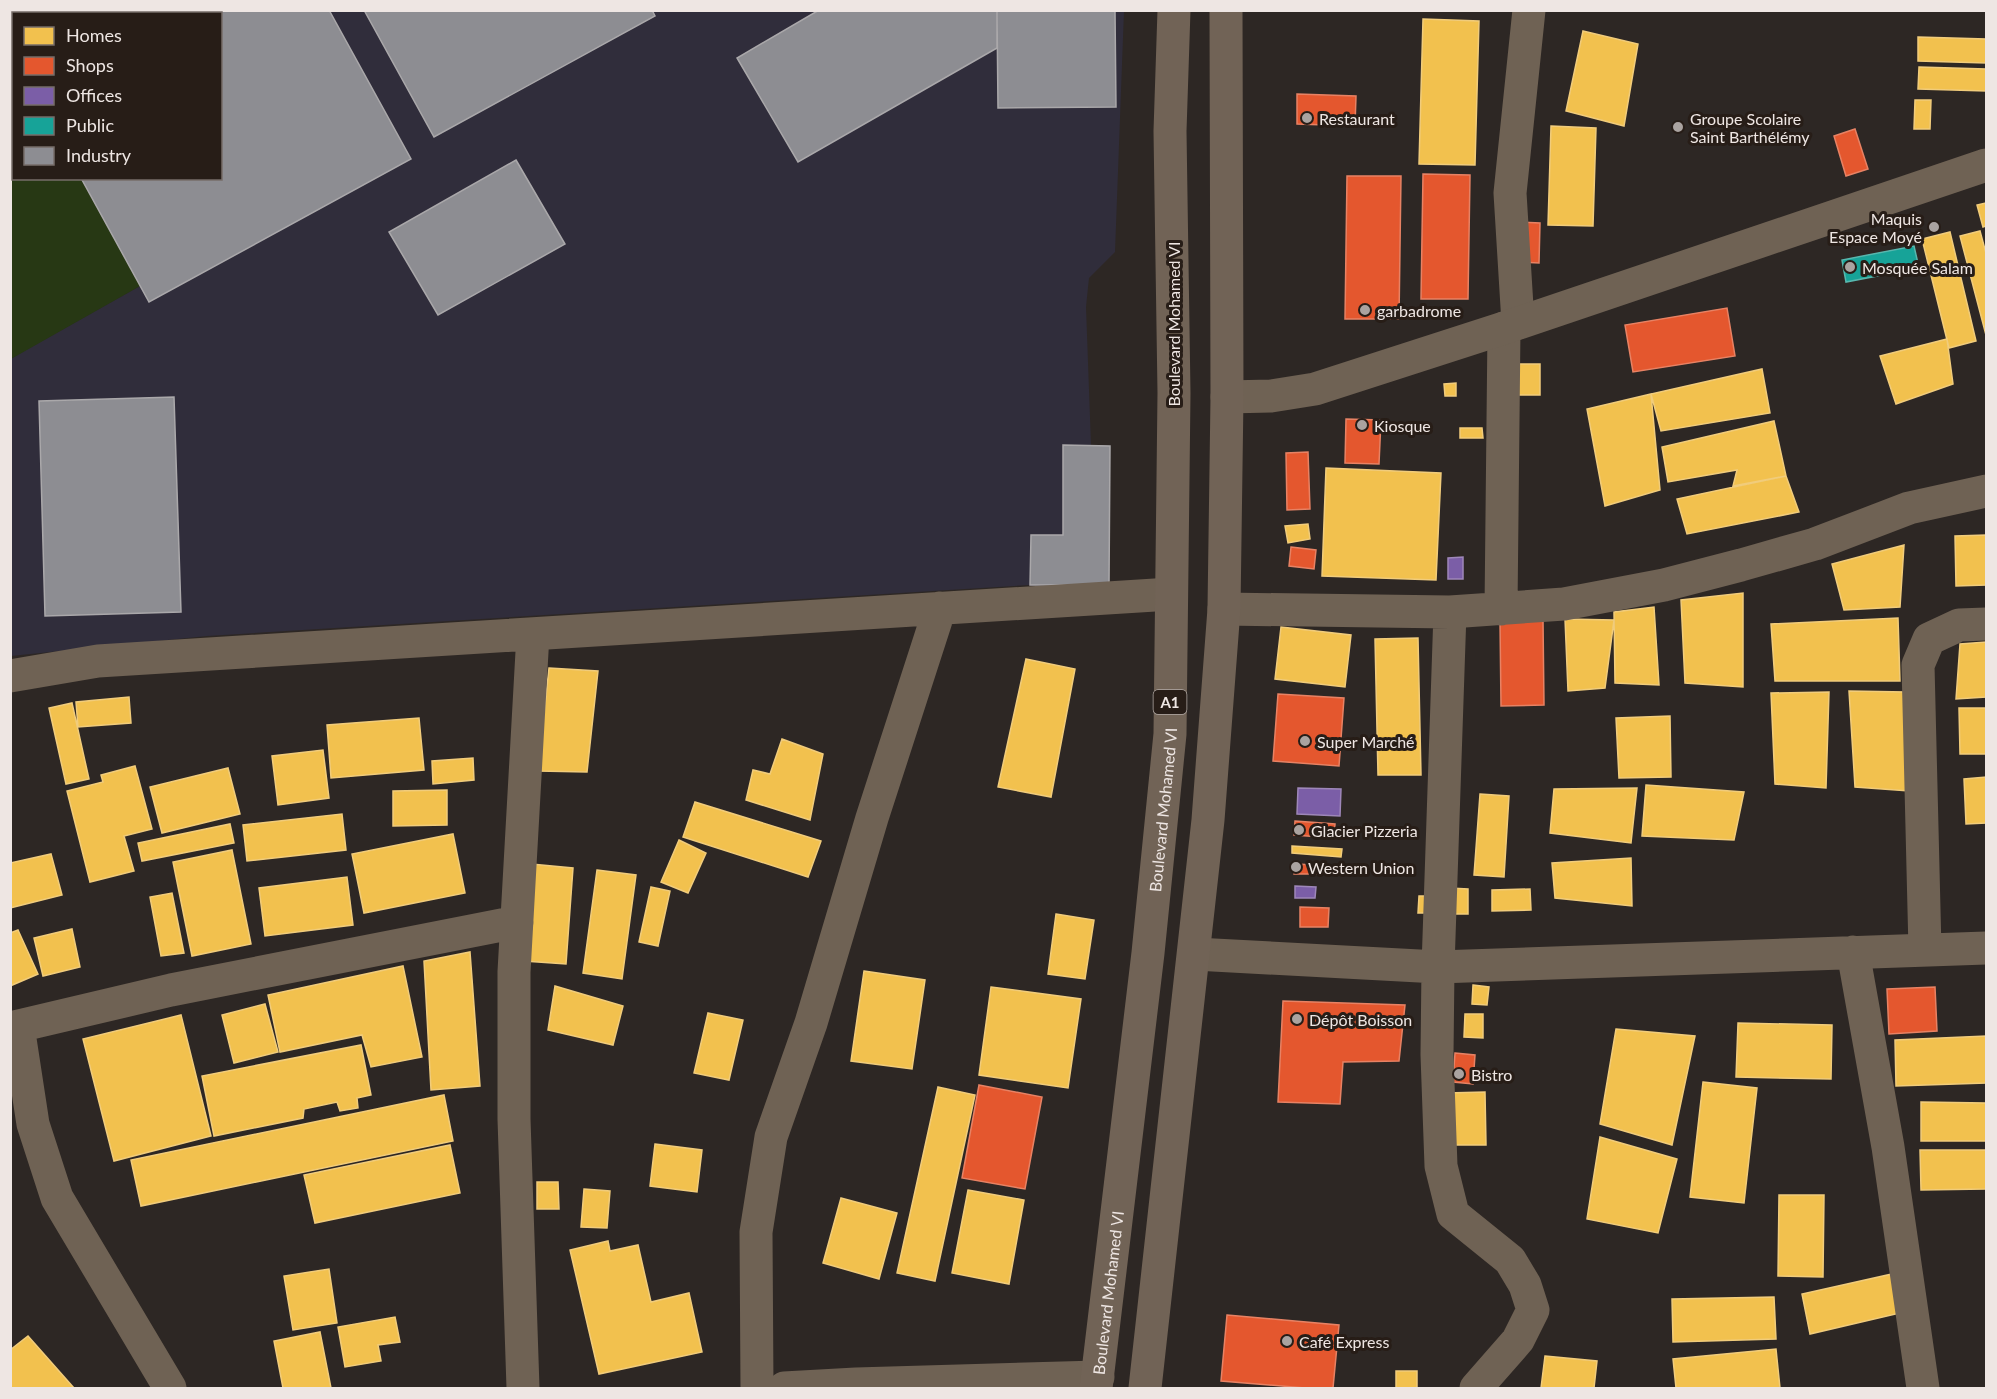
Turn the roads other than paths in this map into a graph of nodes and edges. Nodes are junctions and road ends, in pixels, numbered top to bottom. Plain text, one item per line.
1 (1174, 10) edge
2 (1226, 10) edge
3 (1529, 10) edge
4 (1986, 165) edge
5 (1511, 326) junction
6 (1174, 393) junction
7 (1227, 397) junction
8 (1986, 491) edge
9 (1171, 594) junction
10 (940, 608) junction
11 (1224, 609) junction
12 (1501, 609) junction
13 (1450, 612) junction
14 (1986, 624) edge
15 (533, 634) junction
16 (10, 676) edge
17 (517, 922) junction
18 (1986, 948) edge
19 (1925, 950) junction
20 (1853, 952) junction
21 (1195, 954) junction
22 (1438, 967) junction
23 (14, 1027) edge
24 (1097, 1383) edge
25 (170, 1389) edge
26 (523, 1389) edge
27 (757, 1389) edge
28 (784, 1389) edge
29 (1145, 1389) edge
30 (1476, 1389) edge
31 (1923, 1389) edge

1 - 6 main road, Boulevard Mohamed VI / A1
2 - 7 main road
3 - 5 street
4 - 5 street
5 - 7 street
5 - 12 street
6 - 7 main road
6 - 9 main road, Boulevard Mohamed VI / A1
7 - 11 main road
8 - 12 street
9 - 10 street
9 - 24 main road, Boulevard Mohamed VI / A1
10 - 15 street
10 - 27 street
11 - 13 street
11 - 21 main road
12 - 13 street
13 - 22 street
14 - 19 street
15 - 16 street
15 - 17 street
17 - 23 street
17 - 26 street
18 - 19 street
19 - 20 street
20 - 22 street
20 - 31 street
21 - 22 street
21 - 29 main road
22 - 30 street
23 - 25 street
24 - 28 street

